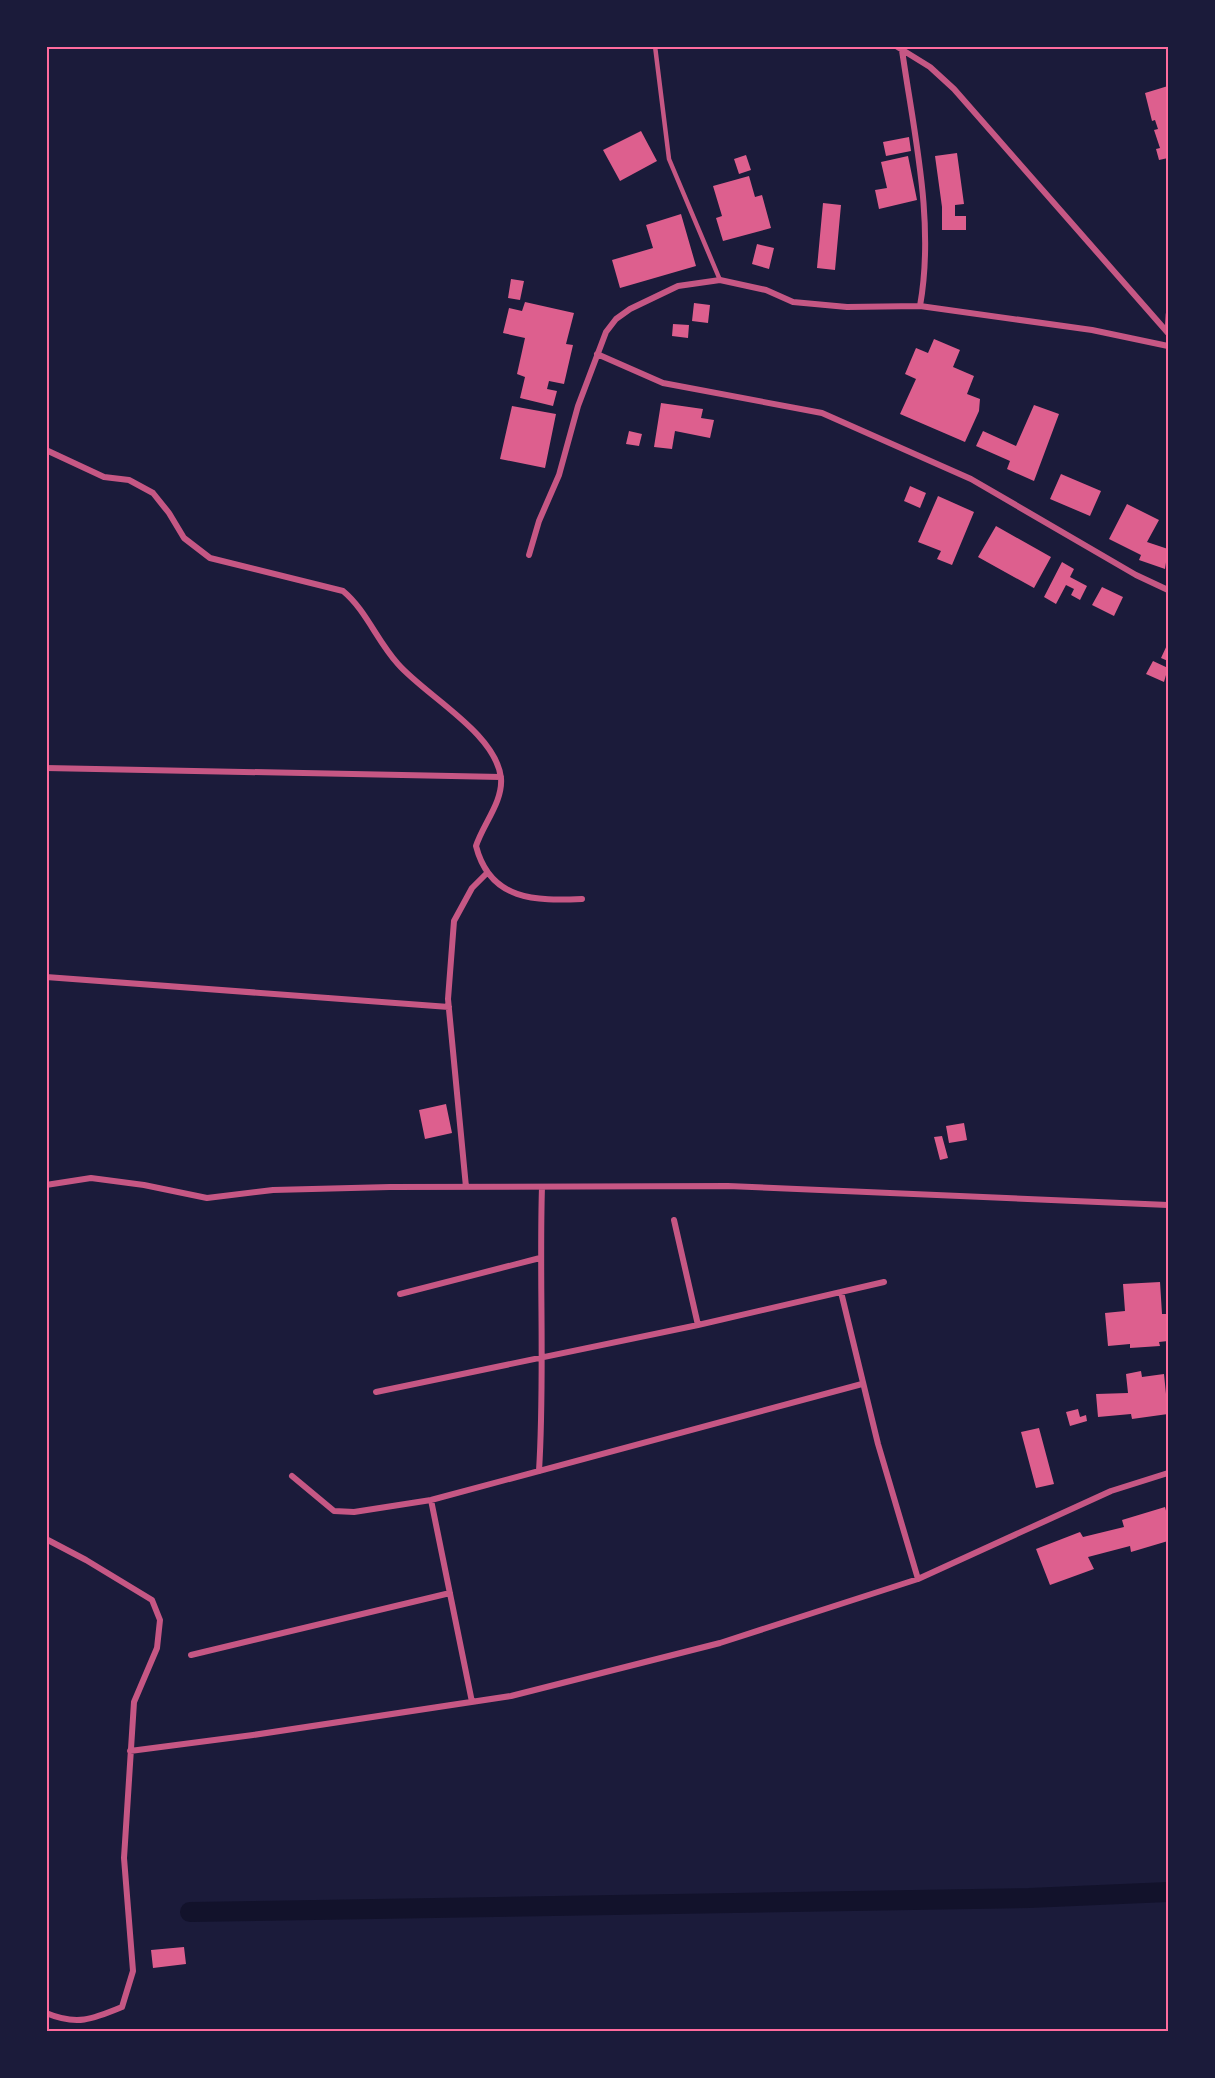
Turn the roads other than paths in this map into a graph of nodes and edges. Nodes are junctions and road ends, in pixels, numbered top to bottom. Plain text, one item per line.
1 (655, 46) edge
2 (899, 48) edge
3 (720, 280) junction
4 (920, 306) junction
5 (1168, 314) edge
6 (1168, 331) edge
7 (1168, 346) edge
8 (597, 354) junction
9 (46, 450) edge
10 (530, 555) dead end
11 (1168, 590) edge
12 (46, 768) edge
13 (501, 777) junction
14 (487, 873) junction
15 (582, 899) dead end
16 (46, 977) edge
17 (449, 1007) junction
18 (46, 1185) edge
19 (466, 1187) junction
20 (542, 1187) junction
21 (1168, 1206) edge
22 (674, 1220) dead end
23 (540, 1258) junction
24 (884, 1282) dead end
25 (841, 1292) junction
26 (400, 1294) dead end
27 (698, 1325) junction
28 (542, 1356) junction
29 (862, 1384) junction
30 (376, 1392) dead end
31 (539, 1471) junction
32 (1168, 1473) edge
33 (292, 1476) dead end
34 (431, 1500) junction
35 (46, 1539) edge
36 (918, 1579) junction
37 (450, 1593) junction
38 (191, 1655) dead end
39 (472, 1702) junction
40 (130, 1751) junction
41 (46, 2013) edge

1 - 3 lane
2 - 4 street
2 - 6 street
3 - 4 street
3 - 8 street
4 - 7 street
5 - 6 lane
8 - 10 street
8 - 11 street
9 - 13 street
12 - 13 street
13 - 14 street
14 - 15 street
14 - 17 street
16 - 17 street
17 - 19 street
18 - 19 street
19 - 20 street
20 - 21 street
20 - 23 street
22 - 27 street
23 - 26 street
23 - 28 street
24 - 25 street
25 - 27 street
25 - 29 street
27 - 28 street
28 - 30 street
28 - 31 street
29 - 31 street
29 - 36 street
31 - 34 street
32 - 36 street
33 - 34 street
34 - 37 street
35 - 40 street
36 - 39 street
37 - 38 street
37 - 39 street
39 - 40 street
40 - 41 street

